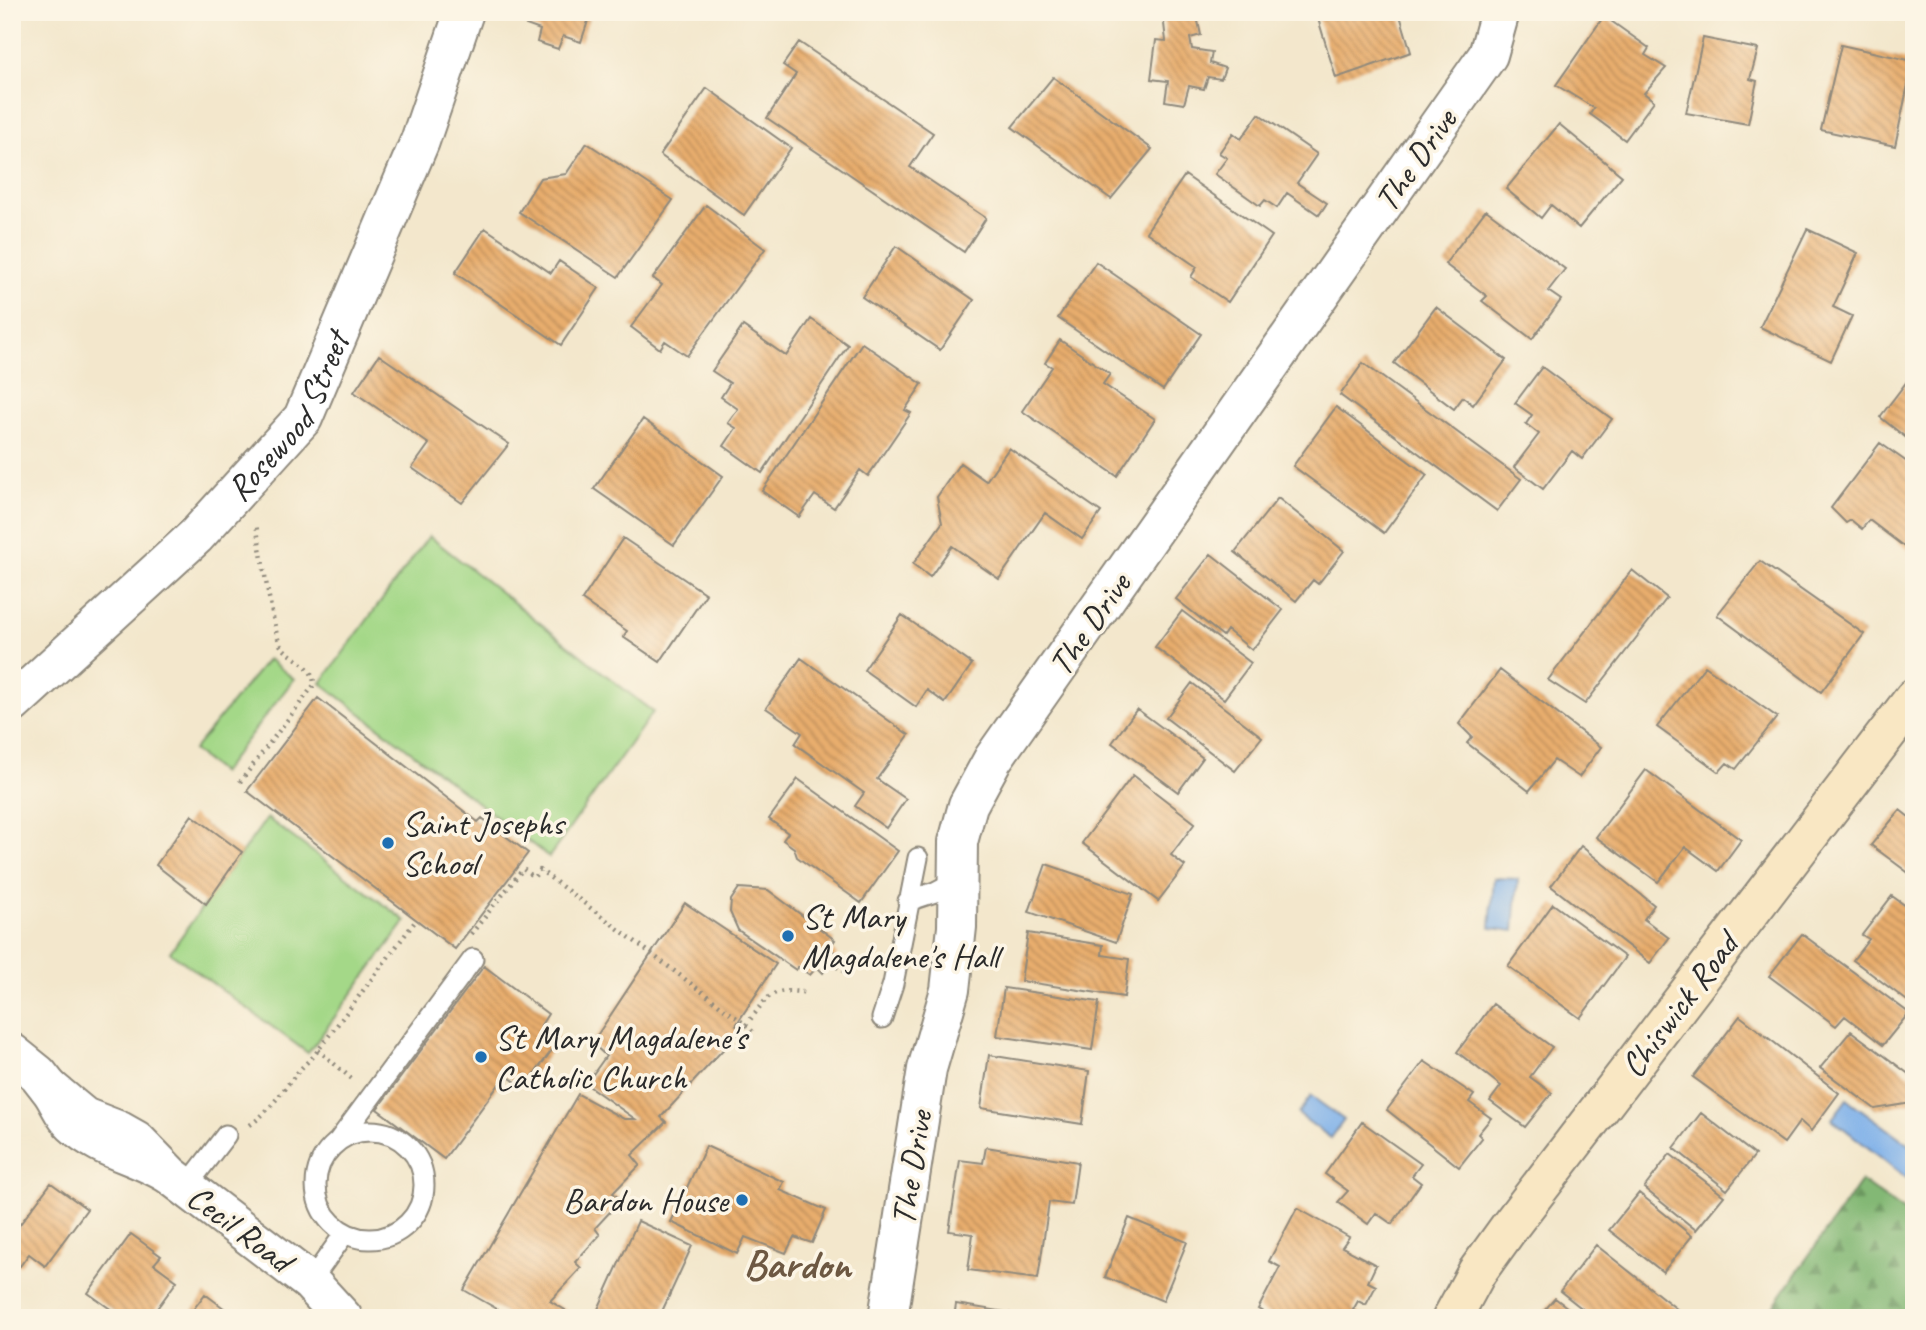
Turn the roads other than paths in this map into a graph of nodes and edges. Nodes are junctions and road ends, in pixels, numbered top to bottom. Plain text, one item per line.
1 (464, 12) edge
2 (1500, 12) edge
3 (1914, 698) edge
4 (12, 704) edge
5 (918, 858) dead end
6 (956, 881) junction
7 (908, 901) junction
8 (473, 959) dead end
9 (882, 1018) dead end
10 (12, 1053) edge
11 (226, 1135) dead end
12 (339, 1141) junction
13 (178, 1181) junction
14 (345, 1233) junction
15 (310, 1282) junction
16 (343, 1318) edge
17 (368, 1318) edge
18 (888, 1318) edge
19 (1452, 1318) edge

1 - 4 street, Rosewood Street
2 - 6 street, The Drive
3 - 19 main road, Chiswick Road
5 - 7 lane
6 - 7 lane
6 - 18 street, The Drive
7 - 9 lane
8 - 12 lane
10 - 13 street, Cecil Road
11 - 13 lane
12 - 14 lane
12 - 14 lane
13 - 15 street, Cecil Road
14 - 15 lane
15 - 16 street, Cecil Road
15 - 17 street, Cecil Road

